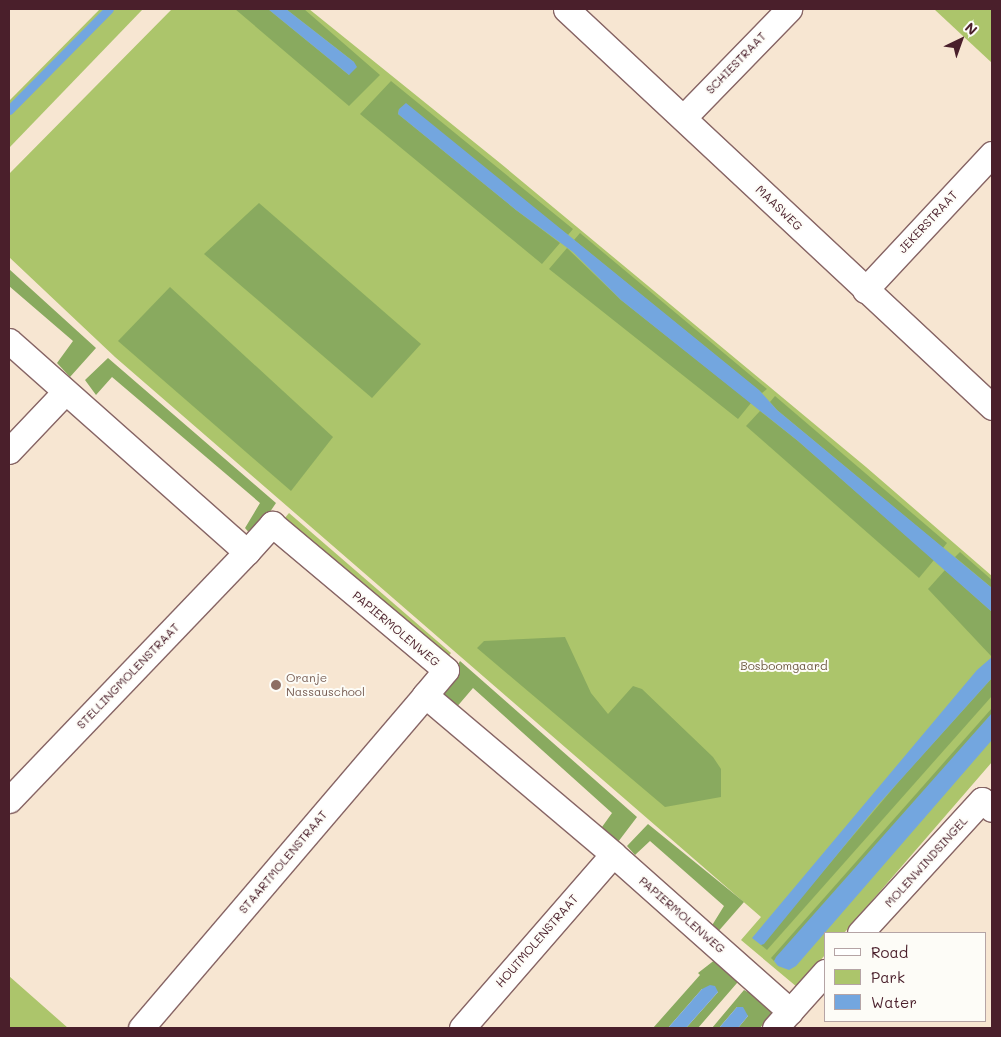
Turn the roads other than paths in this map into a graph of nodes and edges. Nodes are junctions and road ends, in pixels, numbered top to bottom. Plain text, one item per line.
1 (566, 9) edge
2 (789, 9) edge
3 (684, 117) junction
4 (992, 154) edge
5 (865, 290) junction
6 (9, 341) edge
7 (65, 392) junction
8 (992, 407) edge
9 (9, 451) edge
10 (247, 552) junction
11 (425, 695) junction
12 (9, 800) edge
13 (992, 809) edge
14 (613, 854) junction
15 (861, 932) edge
16 (824, 973) edge
17 (783, 1019) edge
18 (141, 1028) edge
19 (462, 1028) edge

1 - 3 street, MAASWEG
2 - 3 street, SCHIESTRAAT
3 - 5 street, MAASWEG
4 - 5 street, JEKERSTRAAT
5 - 8 street, MAASWEG
6 - 7 street
7 - 9 street
7 - 10 street
10 - 11 street, PAPIERMOLENWEG
10 - 12 street, STELLINGMOLENSTRAAT
11 - 14 street, PAPIERMOLENWEG
11 - 18 street, STAARTMOLENSTRAAT
13 - 15 street, MOLENWINDSINGEL
14 - 17 street, PAPIERMOLENWEG
14 - 19 street, HOUTMOLENSTRAAT
16 - 17 street

